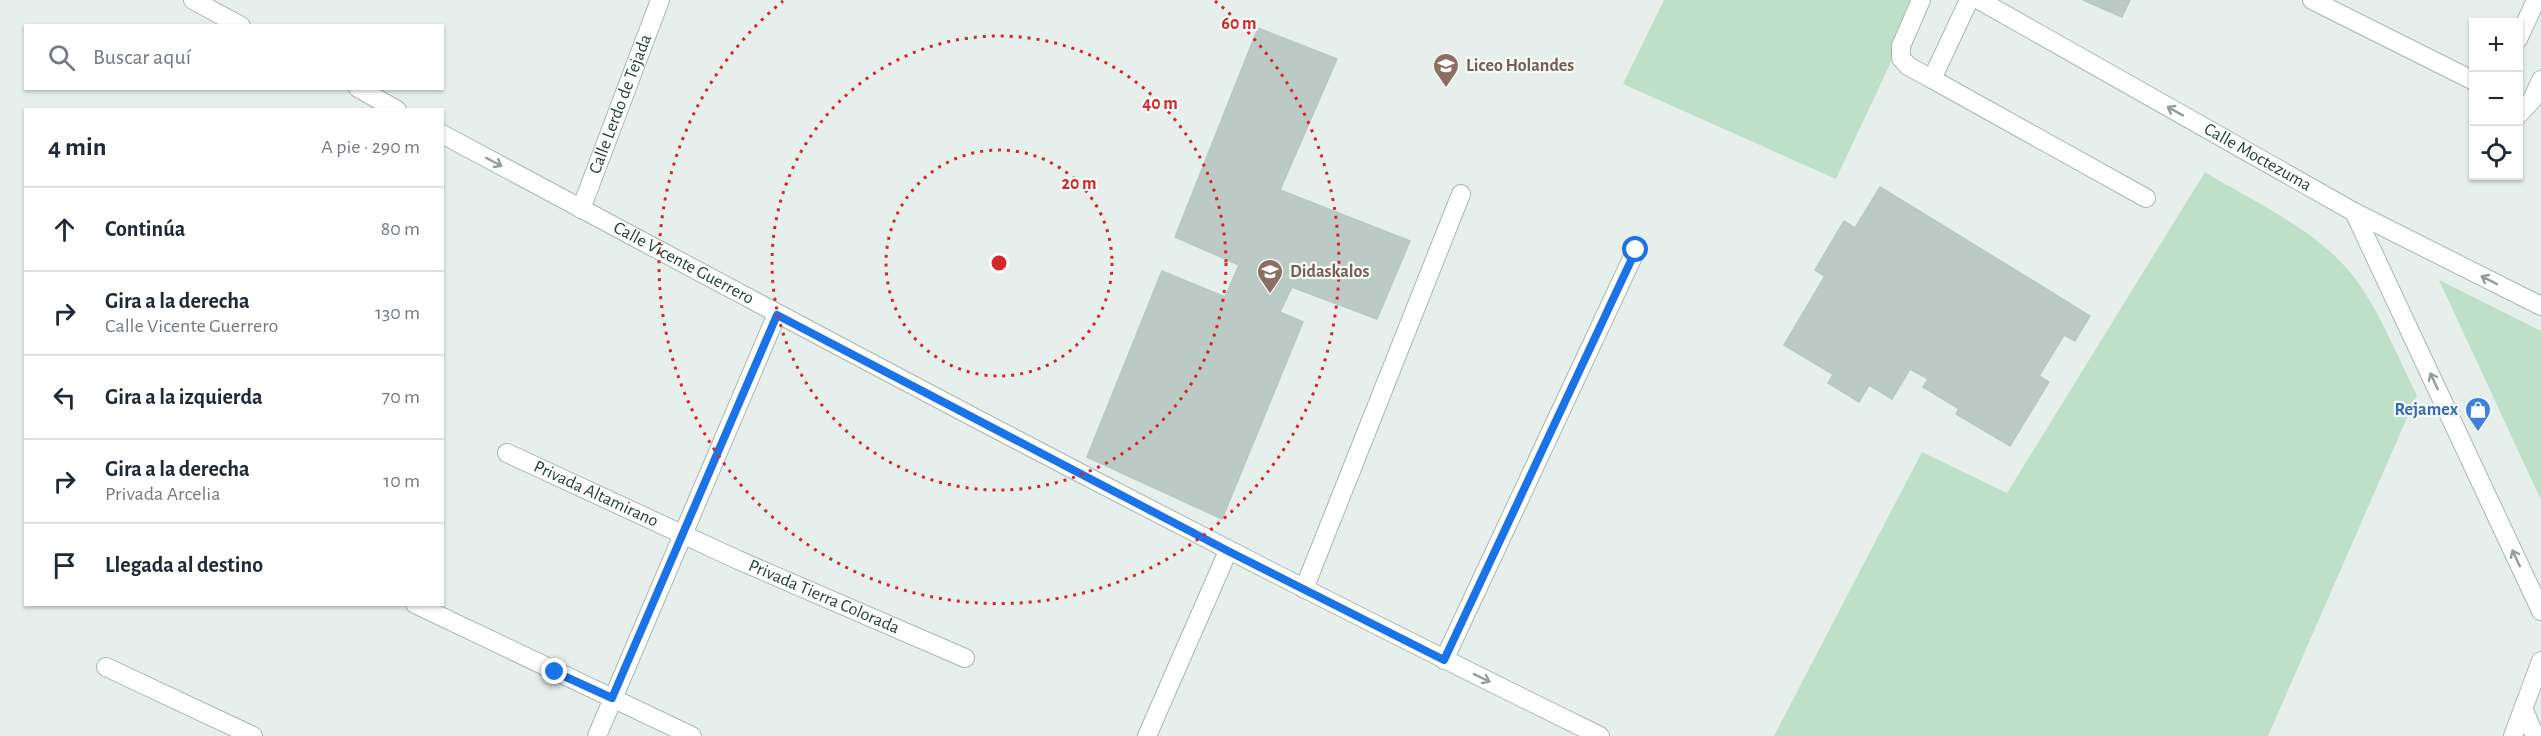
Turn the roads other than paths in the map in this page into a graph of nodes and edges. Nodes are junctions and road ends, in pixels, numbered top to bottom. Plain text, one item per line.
1 (193, 0) edge
2 (660, 0) edge
3 (1921, 0) edge
4 (1970, 0) edge
5 (1979, 0) edge
6 (2312, 0) edge
7 (2536, 0) edge
8 (237, 24) edge
9 (2523, 28) edge
10 (2469, 78) edge
11 (1932, 79) junction
12 (2541, 80) edge
13 (362, 90) edge
14 (393, 108) edge
15 (2523, 110) edge
16 (444, 135) edge
17 (1461, 194) dead end
18 (2146, 198) dead end
19 (581, 209) junction
20 (2354, 212) junction
21 (1636, 250) dead end
22 (2541, 306) edge
23 (777, 315) junction
24 (507, 453) dead end
25 (682, 534) junction
26 (1228, 551) junction
27 (1304, 589) junction
28 (419, 606) edge
29 (2541, 611) edge
30 (965, 658) dead end
31 (1444, 660) junction
32 (2541, 661) edge
33 (106, 667) dead end
34 (612, 698) junction
35 (2523, 708) junction
36 (252, 736) edge
37 (597, 736) edge
38 (692, 736) edge
39 (1147, 736) edge
40 (1600, 736) edge
41 (2513, 736) edge
42 (2535, 736) edge

1 - 8 street
2 - 19 street, Calle Lerdo de Tejada
3 - 11 street
4 - 11 street
20 -> 5 street, Calle Moctezuma
6 - 10 street
7 - 9 street
11 - 18 street
12 - 15 street
13 - 14 street
16 -> 19 street, Calle Vicente Guerrero
17 - 27 street
19 - 23 street, Calle Vicente Guerrero
22 -> 20 street, Calle Moctezuma
29 -> 20 street
21 - 31 street
23 - 25 street
23 - 26 street, Calle Vicente Guerrero
24 - 25 street, Privada Altamirano
25 - 30 street, Privada Tierra Colorada
25 - 34 street
26 - 27 street, Calle Vicente Guerrero
26 - 39 street
27 - 31 street, Calle Vicente Guerrero
28 - 34 street
31 -> 40 street, Calle Vicente Guerrero
32 - 35 street
33 - 36 street
34 - 37 street
34 - 38 street
35 - 41 street
35 - 42 street

